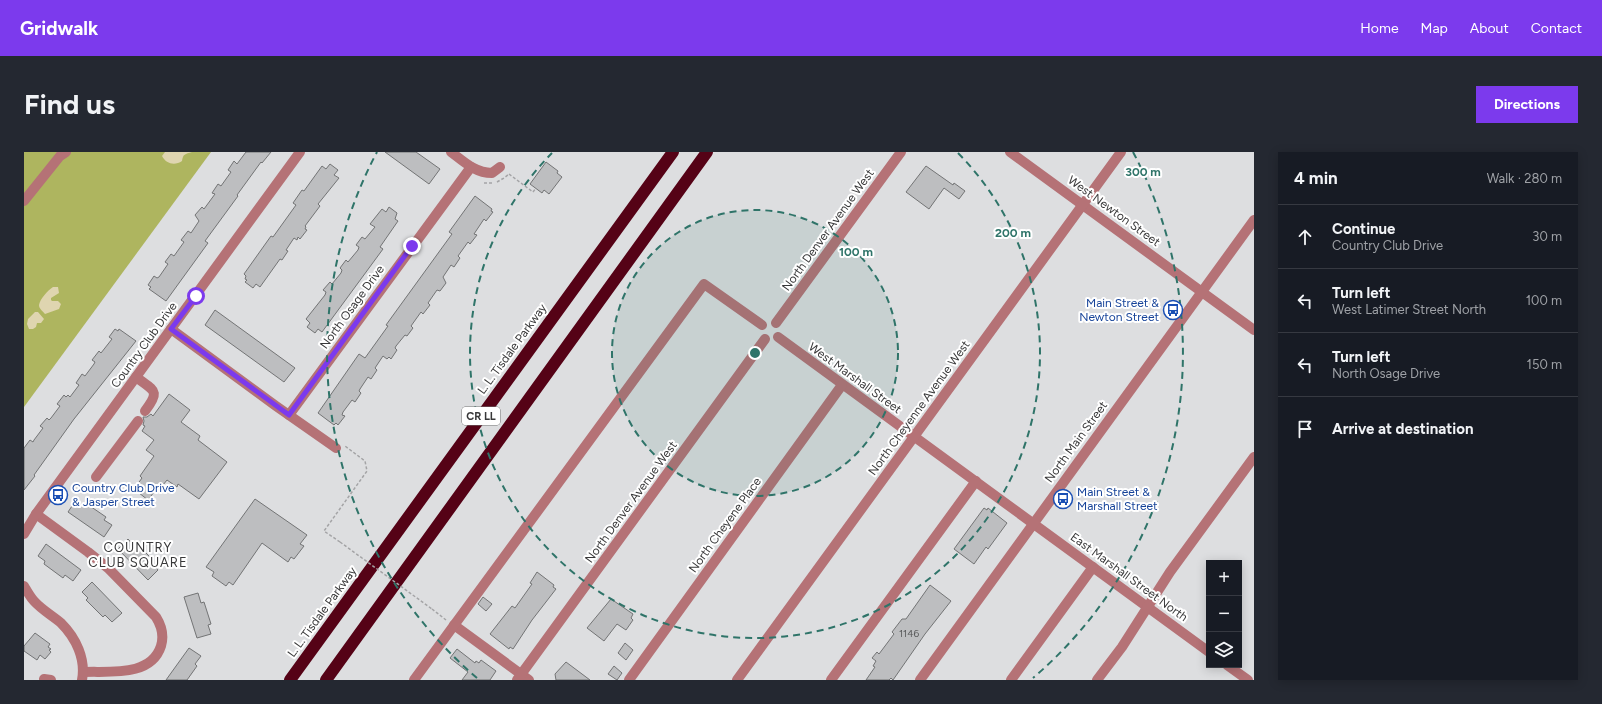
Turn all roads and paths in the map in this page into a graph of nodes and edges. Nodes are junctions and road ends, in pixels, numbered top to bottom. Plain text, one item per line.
1 (66, 152) edge
2 (300, 152) edge
3 (451, 152) edge
4 (673, 152) edge
5 (707, 152) edge
6 (901, 152) edge
7 (1010, 152) edge
8 (1121, 152) edge
9 (471, 167) junction
10 (500, 167) joint
11 (536, 188) dead end
12 (24, 201) edge
13 (1083, 205) junction
14 (1254, 220) edge
15 (1202, 292) junction
16 (776, 323) junction
17 (762, 325) junction
18 (171, 329) junction
19 (1254, 330) edge
20 (778, 337) junction
21 (765, 339) junction
22 (136, 377) junction
23 (842, 385) junction
24 (145, 411) dead end
25 (289, 415) junction
26 (138, 421) dead end
27 (914, 436) junction
28 (339, 446) joint
29 (1254, 457) edge
30 (96, 477) dead end
31 (976, 481) junction
32 (36, 514) junction
33 (1034, 523) junction
34 (24, 534) edge
35 (1093, 567) junction
36 (24, 586) edge
37 (1148, 607) junction
38 (451, 623) junction
39 (1206, 650) edge
40 (1231, 668) edge
41 (83, 676) edge
42 (522, 678) edge
43 (290, 680) edge
44 (326, 680) edge
45 (414, 680) edge
46 (629, 680) edge
47 (737, 680) edge
48 (831, 680) edge
49 (920, 680) edge
50 (1011, 680) edge
51 (1097, 680) edge
52 (1248, 680) edge

1 - 12 street
2 - 18 street, Country Club Drive
3 - 9 street
4 - 43 highway, L. L. Tisdale Parkway / CR LL
5 - 44 highway, CR LL
6 - 16 street, North Denver Avenue West
7 - 13 street, West Newton Street
8 - 13 street, North Cheyenne Avenue West
9 - 10 street
9 - 25 street, North Osage Drive
10 - 11 path
13 - 15 street, West Newton Street
13 - 27 street, North Cheyenne Avenue West
14 - 15 street, North Main Street
15 - 19 street, West Newton Street
15 - 33 street, North Main Street
16 - 17 street
16 - 20 street
17 - 21 street
17 - 38 street
18 - 22 street, Country Club Drive
18 - 25 street
20 - 21 street
20 - 23 street, West Marshall Street
21 - 42 street, North Denver Avenue West
22 - 24 street
22 - 32 street, Country Club Drive
23 - 27 street, West Marshall Street
23 - 46 street, North Cheyene Place
25 - 28 street
26 - 30 street
27 - 31 street, West Marshall Street
27 - 47 street, North Cheyenne Avenue West
28 - 38 path, bridge
29 - 37 street
31 - 33 street, West Marshall Street
31 - 48 street
32 - 34 street, Country Club Drive
32 - 41 street
33 - 35 street, East Marshall Street North
33 - 49 street, North Main Street
35 - 37 street, East Marshall Street North
35 - 50 street
36 - 41 street
37 - 39 street, East Marshall Street North
37 - 51 street
38 - 42 street
38 - 45 street
40 - 52 street

